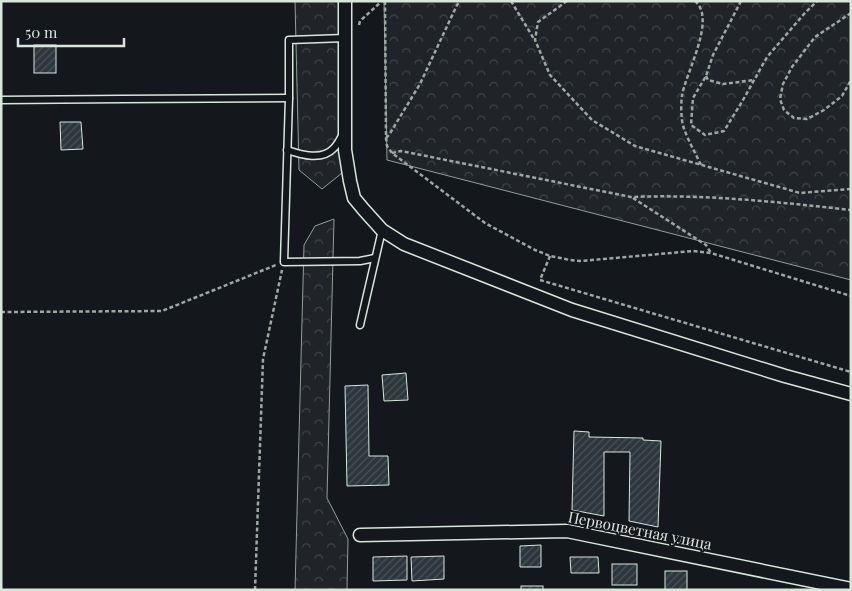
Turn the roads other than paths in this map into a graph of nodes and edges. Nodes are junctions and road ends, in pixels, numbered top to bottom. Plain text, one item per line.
1 (345, 1) edge
2 (345, 38) junction
3 (289, 98) junction
4 (1, 100) edge
5 (345, 132) junction
6 (287, 150) junction
7 (382, 230) junction
8 (375, 258) junction
9 (360, 325) dead end
10 (851, 394) edge
11 (360, 535) dead end
12 (851, 588) edge

1 - 2 street
2 - 3 lane
2 - 5 street
3 - 4 lane
3 - 6 lane
5 - 6 lane
5 - 7 street
6 - 8 lane
7 - 8 lane
7 - 10 street
8 - 9 lane
11 - 12 street, Первоцветная улица

